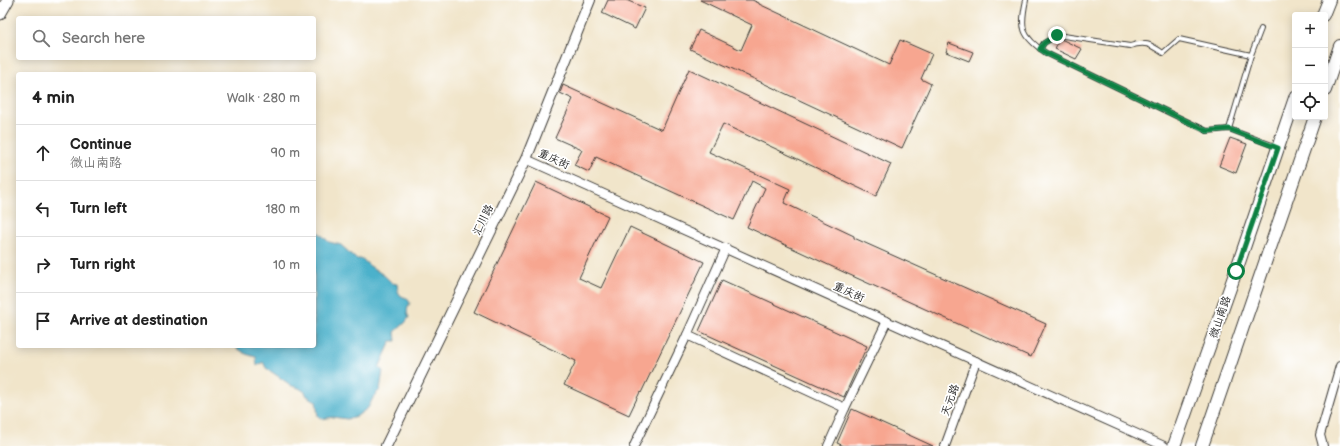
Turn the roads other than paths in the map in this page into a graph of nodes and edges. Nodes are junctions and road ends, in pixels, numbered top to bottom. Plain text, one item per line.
1 (8, 0) edge
2 (590, 0) edge
3 (1026, 0) edge
4 (0, 14) edge
5 (1260, 29) dead end
6 (1340, 46) edge
7 (1040, 49) junction
8 (1251, 54) junction
9 (1327, 84) edge
10 (1292, 107) edge
11 (1315, 120) edge
12 (1229, 129) junction
13 (1278, 148) junction
14 (526, 159) junction
15 (726, 248) junction
16 (887, 321) junction
17 (687, 335) junction
18 (976, 361) junction
19 (1340, 366) edge
20 (845, 408) junction
21 (386, 446) edge
22 (634, 446) edge
23 (828, 446) edge
24 (945, 446) edge
25 (1164, 446) edge
26 (1174, 446) edge
27 (1202, 446) edge
28 (1323, 446) edge

1 - 4 main road
2 - 14 street, 汇川路
3 - 7 lane
5 - 8 lane
6 - 9 main road
7 - 8 lane
7 - 12 lane
8 - 12 lane
10 - 13 main road, 微山南路
11 - 27 main road
12 - 13 lane
13 - 26 main road, 微山南路
14 - 15 street, 重庆街
14 - 21 street, 汇川路
15 - 16 street, 重庆街
15 - 17 street
16 - 18 street, 重庆街
16 - 20 street
17 - 20 street
17 - 22 street
18 - 24 street, 天元路
18 - 25 street, 重庆街
19 - 28 street
20 - 23 street

